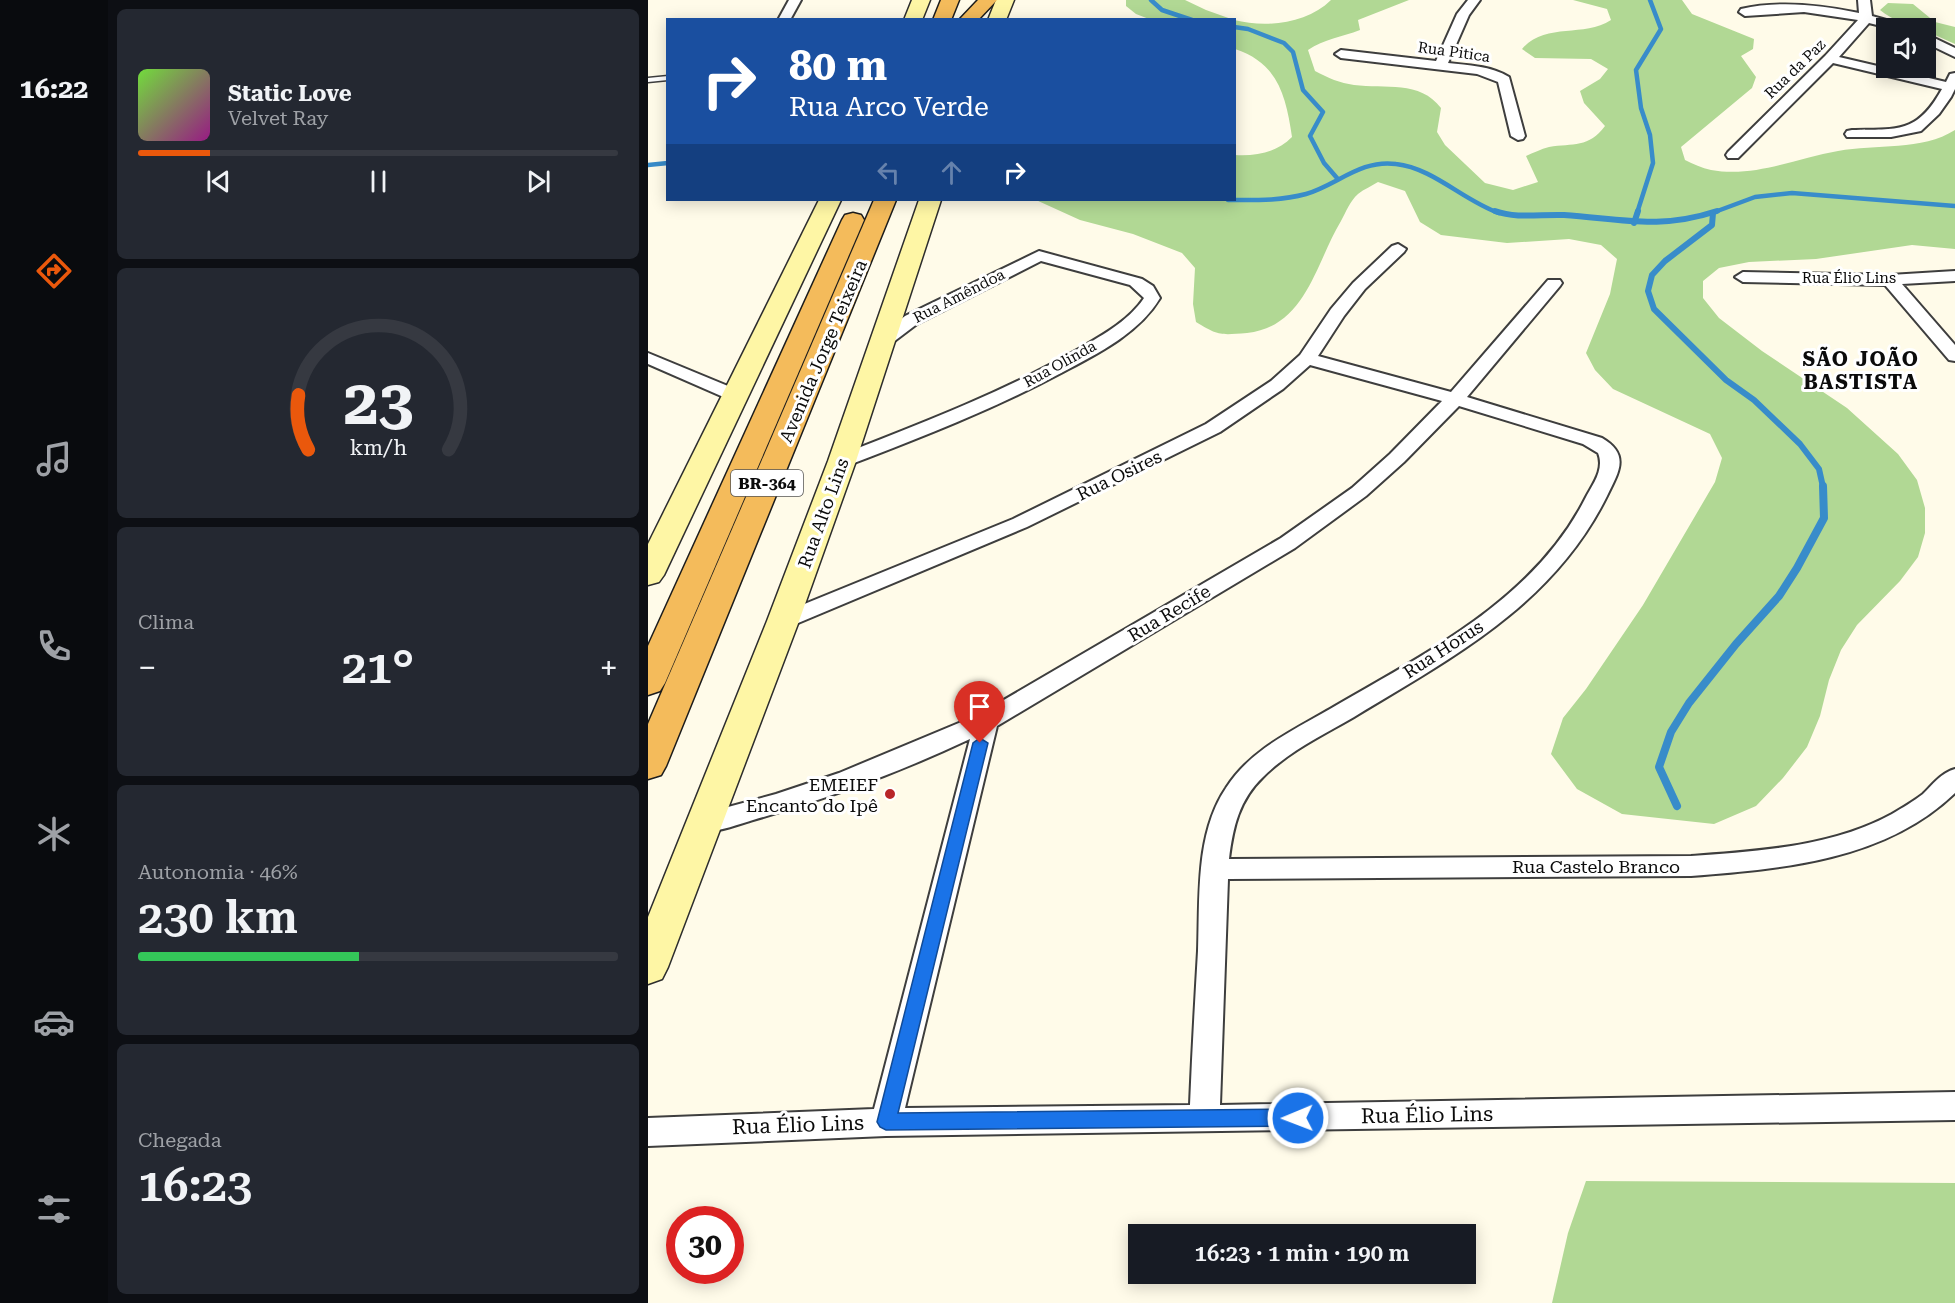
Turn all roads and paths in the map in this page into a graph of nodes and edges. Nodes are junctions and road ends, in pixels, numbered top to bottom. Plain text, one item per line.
1 (795, 0) edge
2 (950, 0) edge
3 (968, 0) edge
4 (988, 0) edge
5 (1005, 0) edge
6 (1474, 0) edge
7 (1864, 0) edge
8 (1745, 12) dead end
9 (785, 18) edge
10 (943, 18) edge
11 (961, 18) edge
12 (970, 18) edge
13 (998, 18) edge
14 (1866, 19) junction
15 (1876, 22) edge
16 (1936, 43) edge
17 (1955, 53) edge
18 (1341, 54) dead end
19 (1830, 59) junction
20 (1440, 66) junction
21 (666, 78) edge
22 (648, 80) edge
23 (1952, 82) edge
24 (1852, 134) dead end
25 (1518, 136) dead end
26 (1733, 155) dead end
27 (830, 201) edge
28 (862, 201) edge
29 (885, 201) edge
30 (930, 201) edge
31 (1398, 249) dead end
32 (1039, 256) joint
33 (1955, 276) edge
34 (1743, 277) dead end
35 (1890, 280) junction
36 (1554, 283) dead end
37 (882, 342) junction
38 (1955, 356) edge
39 (648, 358) edge
40 (1307, 358) junction
41 (734, 395) junction
42 (1455, 399) junction
43 (842, 461) junction
44 (648, 575) edge
45 (783, 621) junction
46 (648, 683) edge
47 (986, 721) junction
48 (648, 766) edge
49 (1955, 778) edge
50 (704, 823) junction
51 (1215, 869) junction
52 (648, 967) edge
53 (1955, 1106) edge
54 (1203, 1119) junction
55 (886, 1122) junction
56 (648, 1132) edge

1 - 9 street
2 - 10 highway
3 - 11 highway
4 - 12 highway
5 - 13 main road
6 - 20 street
7 - 14 street
8 - 14 street
14 - 15 street
14 - 19 street, Rua da Paz
16 - 17 street
18 - 20 street, Rua Pitica
19 - 23 street
19 - 26 street, Rua da Paz
20 - 25 street, Rua Pitica
21 - 22 lane
23 - 24 street
27 - 41 main road
28 - 46 highway, Avenida Jorge Teixeira / BR-364
29 - 48 highway, Avenida Jorge Teixeira / BR-364
30 - 37 main road, Rua Alto Lins
31 - 40 street, Rua Osires
32 - 37 street, Rua Amêndoa
32 - 43 street, Rua Olinda
33 - 35 street, Rua Élio Lins
34 - 35 street, Rua Élio Lins
35 - 38 street
36 - 42 street, Rua Recife
37 - 43 main road, Rua Alto Lins
39 - 41 street
40 - 42 street, Rua Horus
40 - 45 street, Rua Osires
41 - 44 main road
42 - 47 street, Rua Recife
42 - 51 street, Rua Horus
43 - 45 main road, Rua Alto Lins
45 - 50 main road, Rua Alto Lins
47 - 50 street, Rua Recife
47 - 55 street
49 - 51 street, Rua Castelo Branco
50 - 52 main road
51 - 54 street, Rua Horus
53 - 54 street, Rua Élio Lins
54 - 55 street, Rua Élio Lins
55 - 56 street, Rua Élio Lins

